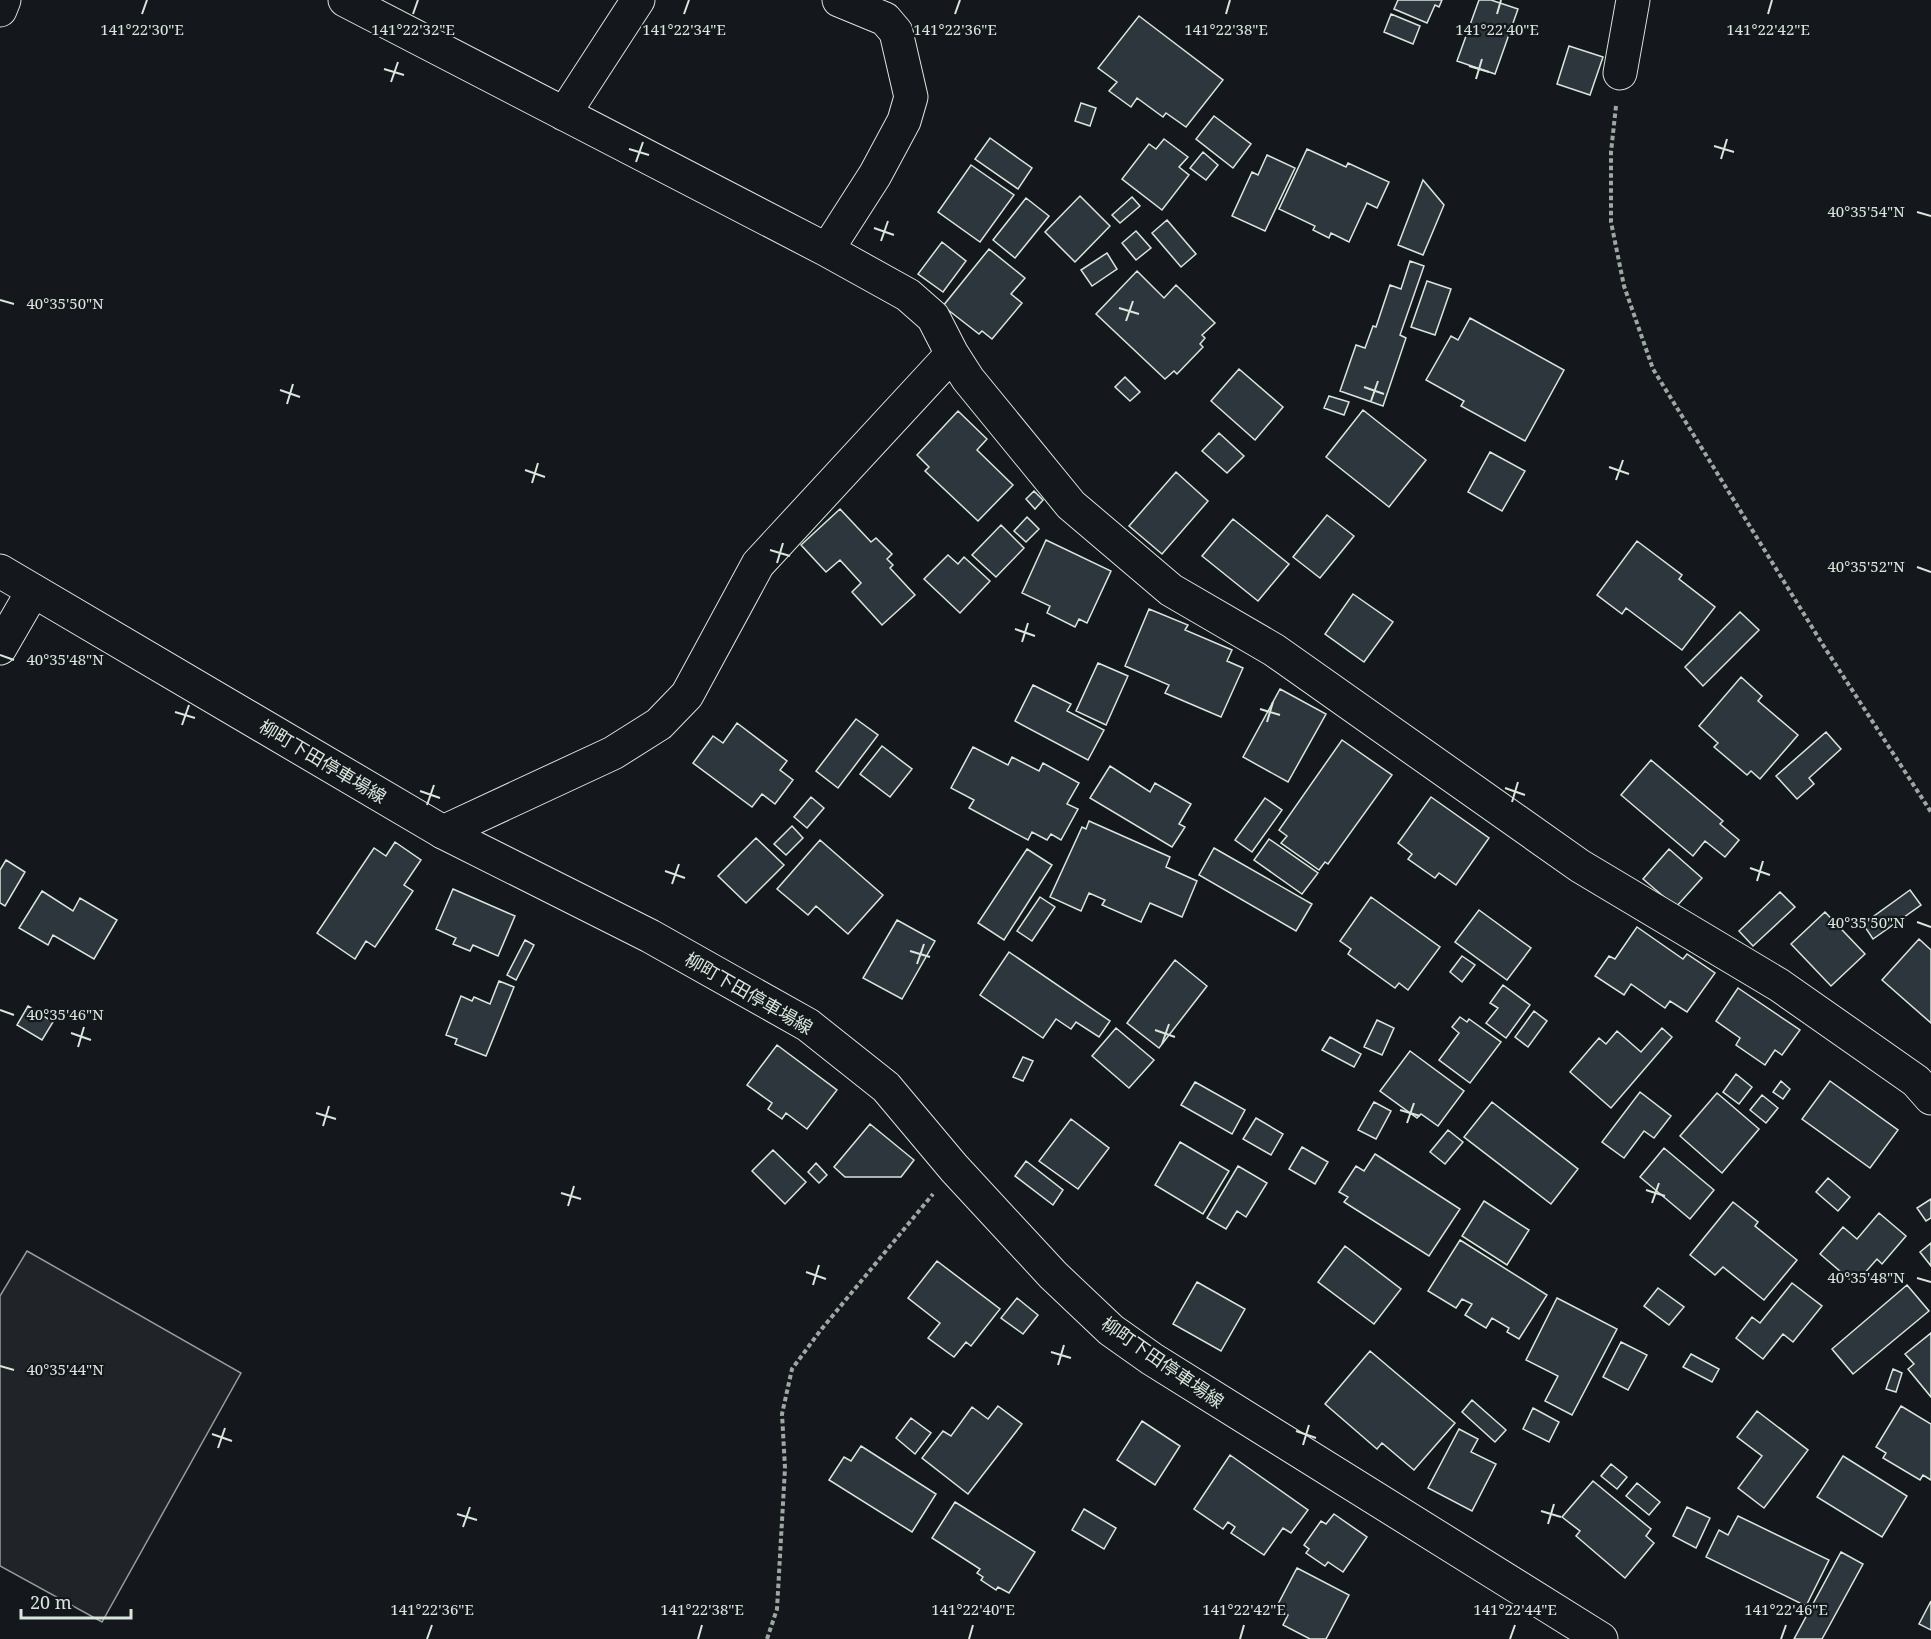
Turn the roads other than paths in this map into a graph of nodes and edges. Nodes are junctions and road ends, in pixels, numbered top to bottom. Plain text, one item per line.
1 (4, 0) edge
2 (345, 0) edge
3 (638, 0) edge
4 (839, 0) edge
5 (1633, 0) edge
6 (0, 10) edge
7 (1620, 73) road end
8 (564, 114) junction
9 (827, 250) junction
10 (952, 354) junction
11 (0, 571) edge
12 (33, 591) junction
13 (0, 648) edge
14 (443, 832) junction
15 (1931, 1098) edge
16 (1601, 1639) edge

1 - 6 street
2 - 8 street
3 - 8 street
4 - 9 street
5 - 7 street
8 - 9 street
9 - 10 street
10 - 14 street
10 - 15 street
11 - 12 street, 柳町下田停車場線
12 - 13 street
12 - 14 street, 柳町下田停車場線
14 - 16 street, 柳町下田停車場線

